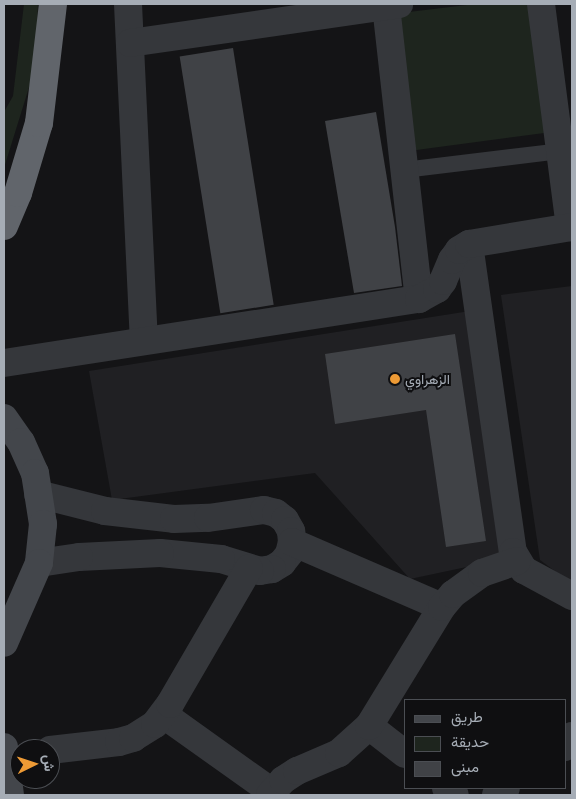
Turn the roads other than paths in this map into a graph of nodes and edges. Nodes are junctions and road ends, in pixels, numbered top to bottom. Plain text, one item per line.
1 (53, 4) edge
2 (128, 4) edge
3 (540, 4) edge
4 (393, 5) edge
5 (130, 43) junction
6 (566, 150) edge
7 (404, 170) junction
8 (4, 226) edge
9 (571, 227) edge
10 (469, 244) junction
11 (419, 299) junction
12 (144, 341) junction
13 (4, 363) edge
14 (4, 418) edge
15 (38, 494) junction
16 (122, 514) junction
17 (292, 542) junction
18 (119, 553) junction
19 (517, 561) junction
20 (39, 563) junction
21 (249, 568) junction
22 (572, 596) edge
23 (442, 607) junction
24 (4, 643) edge
25 (164, 715) junction
26 (369, 726) junction
27 (60, 749) edge
28 (404, 753) edge
29 (271, 794) edge

1 - 8 highway
2 - 5 street
3 - 6 street
4 - 5 street
4 - 7 street
5 - 12 street
6 - 7 lane
6 - 9 street
7 - 11 street
9 - 10 street
10 - 11 street
10 - 19 street
11 - 12 street
12 - 13 street
14 - 15 street
15 - 16 street
15 - 20 street
16 - 17 street
16 - 18 street
17 - 21 street
17 - 23 street
18 - 20 street
18 - 21 street
19 - 22 street
19 - 23 street
20 - 24 street
21 - 25 street
23 - 26 street
25 - 27 street
25 - 29 street
26 - 28 street
26 - 29 street

